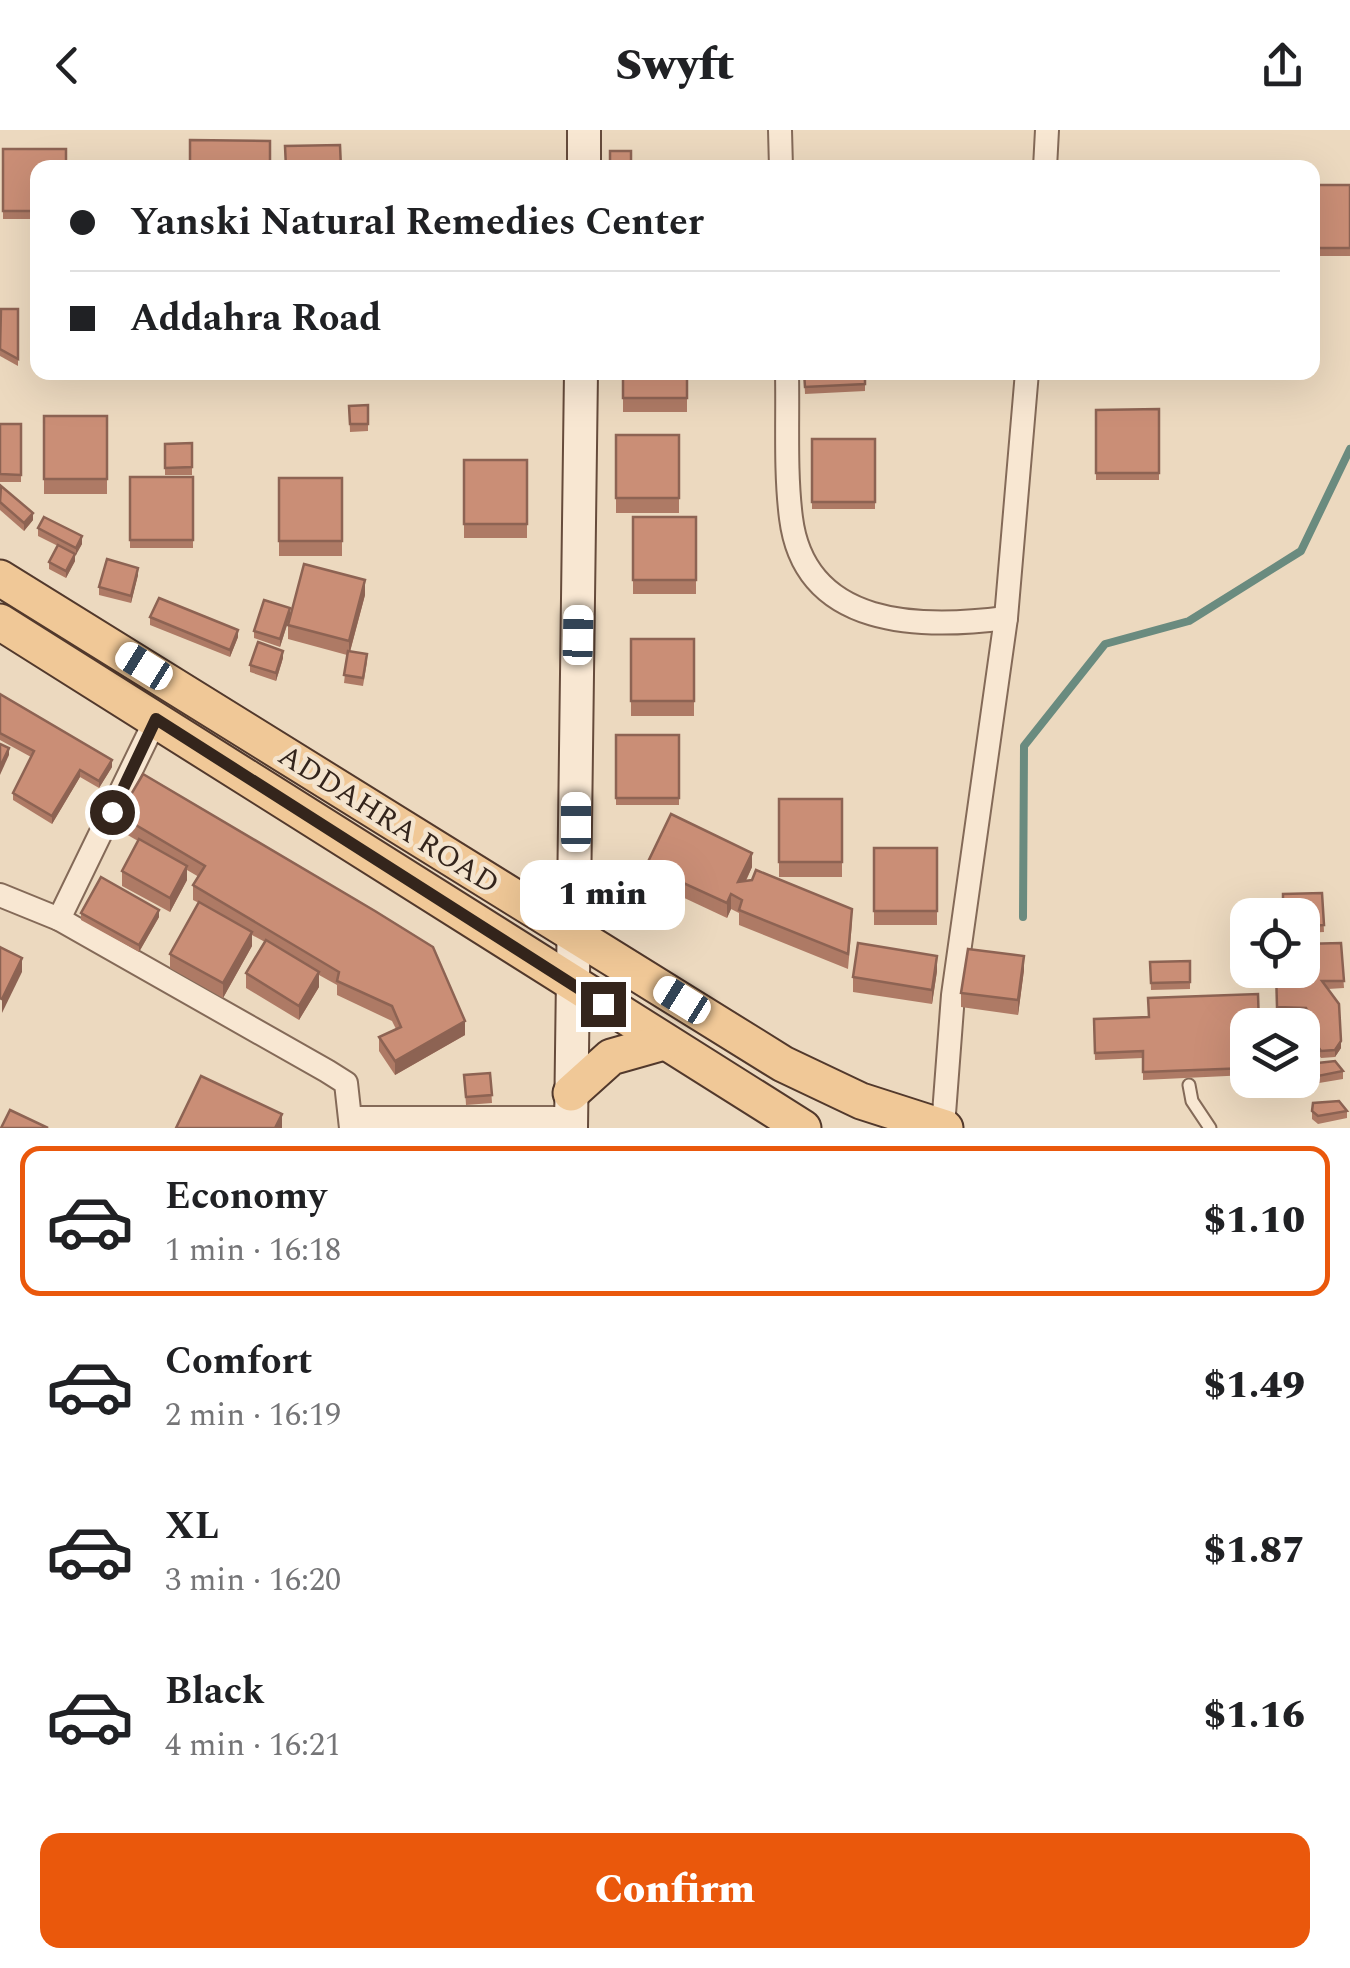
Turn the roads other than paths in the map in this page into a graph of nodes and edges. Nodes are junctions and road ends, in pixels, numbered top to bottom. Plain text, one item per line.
1 (584, 130) edge
2 (780, 130) edge
3 (1047, 130) edge
4 (584, 160) edge
5 (781, 160) edge
6 (1045, 160) edge
7 (582, 380) edge
8 (787, 380) edge
9 (1027, 380) edge
10 (0, 578) edge
11 (1006, 618) junction
12 (0, 622) edge
13 (156, 719) junction
14 (0, 896) edge
15 (58, 919) junction
16 (574, 934) junction
17 (573, 986) junction
18 (664, 1042) junction
19 (1189, 1084) dead end
20 (571, 1113) edge
21 (351, 1123) edge
22 (804, 1128) edge
23 (944, 1128) edge
24 (1210, 1128) edge

1 - 4 main road
2 - 5 street
3 - 6 street
7 - 16 main road
8 - 11 street
9 - 11 street
10 - 16 main road, ADDAHRA ROAD
11 - 23 street
12 - 13 main road, ADDAHRA ROAD
13 - 15 street
13 - 17 main road, ADDAHRA ROAD
14 - 15 street
15 - 21 street
16 - 17 main road
16 - 23 main road, ADDAHRA ROAD
17 - 18 main road, ADDAHRA ROAD
17 - 20 main road
18 - 20 main road
18 - 22 main road, ADDAHRA ROAD
19 - 24 lane
20 - 21 street

